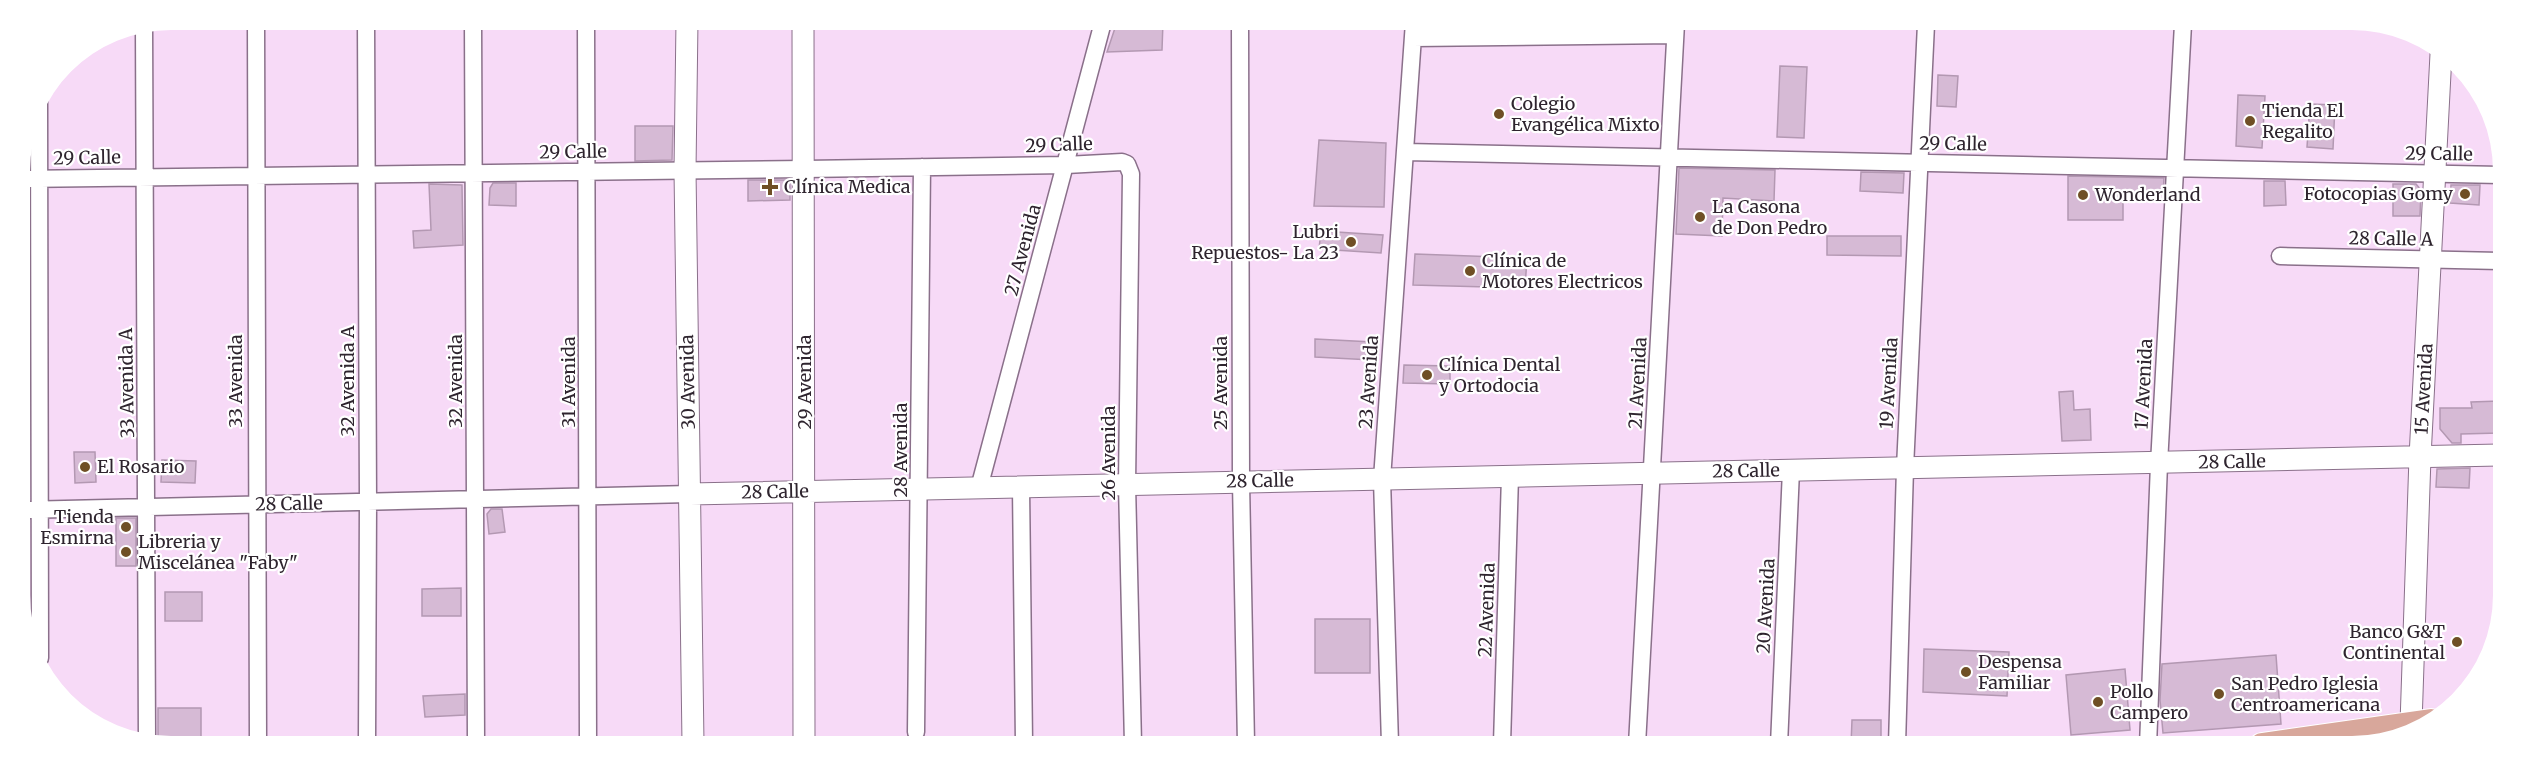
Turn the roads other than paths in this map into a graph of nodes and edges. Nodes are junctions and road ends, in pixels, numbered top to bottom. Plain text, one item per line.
1 (256, 30) edge
2 (366, 30) edge
3 (473, 30) edge
4 (586, 30) edge
5 (687, 30) edge
6 (803, 30) edge
7 (1100, 30) edge
8 (1240, 30) edge
9 (1414, 30) edge
10 (1676, 30) edge
11 (1926, 30) edge
12 (2184, 30) edge
13 (144, 33) edge
14 (2441, 61) edge
15 (39, 121) edge
16 (1405, 152) junction
17 (1669, 158) junction
18 (1919, 163) junction
19 (1127, 164) joint
20 (1066, 165) junction
21 (922, 167) junction
22 (2174, 168) junction
23 (805, 169) junction
24 (685, 170) junction
25 (587, 171) junction
26 (474, 173) junction
27 (2435, 173) junction
28 (366, 174) junction
29 (2493, 175) edge
30 (256, 176) junction
31 (144, 177) junction
32 (30, 178) edge
33 (40, 178) junction
34 (2280, 256) dead end
35 (2430, 259) junction
36 (2493, 261) edge
37 (2493, 455) edge
38 (2420, 457) junction
39 (2159, 464) junction
40 (1905, 468) junction
41 (1791, 470) junction
42 (1653, 472) junction
43 (1510, 476) junction
44 (1382, 478) junction
45 (1241, 482) junction
46 (1127, 484) junction
47 (1021, 487) junction
48 (979, 488) junction
49 (920, 489) junction
50 (806, 492) junction
51 (690, 494) junction
52 (589, 497) junction
53 (476, 499) junction
54 (368, 502) junction
55 (255, 504) junction
56 (147, 507) junction
57 (41, 509) junction
58 (30, 510) edge
59 (40, 646) edge
60 (2421, 718) edge
61 (2405, 725) edge
62 (916, 732) dead end
63 (147, 734) edge
64 (258, 736) edge
65 (367, 736) edge
66 (476, 736) edge
67 (588, 736) edge
68 (693, 736) edge
69 (804, 736) edge
70 (1024, 736) edge
71 (1133, 736) edge
72 (1246, 736) edge
73 (1390, 736) edge
74 (1503, 736) edge
75 (1638, 736) edge
76 (1779, 736) edge
77 (1897, 736) edge
78 (2148, 736) edge
79 (2331, 736) edge

1 - 30 street, 33 Avenida
2 - 28 street, 32 Avenida A
3 - 26 street, 32 Avenida
4 - 25 street, 31 Avenida
5 - 24 street, 30 Avenida
6 - 23 street, 29 Avenida
7 - 20 street, 27 Avenida
8 - 45 street, 25 Avenida
9 - 16 street, 23 Avenida
10 - 17 street, 21 Avenida
11 - 18 street, 19 Avenida
12 - 22 street, 17 Avenida
13 - 31 street, 33 Avenida A
14 - 27 street, 15 Avenida
15 - 33 street
16 - 17 street, 29 Calle
16 - 44 street, 23 Avenida
17 - 18 street, 29 Calle
17 - 42 street, 21 Avenida
18 - 22 street, 29 Calle
18 - 40 street, 19 Avenida
19 - 20 street, 29 Calle
19 - 46 street, 26 Avenida
20 - 21 street, 29 Calle
20 - 48 street, 27 Avenida
21 - 23 street, 29 Calle
21 - 49 street, 28 Avenida
22 - 27 street, 29 Calle
22 - 39 street, 17 Avenida
23 - 24 street, 29 Calle
23 - 50 street, 29 Avenida
24 - 25 street, 29 Calle
24 - 51 street, 30 Avenida
25 - 26 street, 29 Calle
25 - 52 street, 31 Avenida
26 - 28 street, 29 Calle
26 - 53 street, 32 Avenida
27 - 29 street, 29 Calle
27 - 35 street, 15 Avenida
28 - 30 street, 29 Calle
28 - 54 street, 32 Avenida A
30 - 31 street, 29 Calle
30 - 55 street, 33 Avenida
31 - 33 street, 29 Calle
31 - 56 street, 33 Avenida A
32 - 33 street, 29 Calle
33 - 57 street
34 - 35 street, 28 Calle A
35 - 36 street, 28 Calle A
35 - 38 street, 15 Avenida
37 - 38 street, 28 Calle
38 - 39 street, 28 Calle
38 - 60 street, 15 Avenida
39 - 40 street, 28 Calle
39 - 78 street, 17 Avenida
40 - 41 street, 28 Calle
40 - 77 street, 19 Avenida
41 - 42 street, 28 Calle
41 - 76 street, 20 Avenida
42 - 43 street, 28 Calle
42 - 75 street, 21 Avenida
43 - 44 street, 28 Calle
43 - 74 street, 22 Avenida
44 - 45 street, 28 Calle
44 - 73 street, 23 Avenida
45 - 46 street, 28 Calle
45 - 72 street, 25 Avenida
46 - 47 street, 28 Calle
46 - 71 street, 26 Avenida
47 - 48 street, 28 Calle
47 - 70 street
48 - 49 street, 28 Calle
49 - 50 street, 28 Calle
49 - 62 street, 28 Avenida
50 - 51 street, 28 Calle
50 - 69 street, 29 Avenida
51 - 52 street, 28 Calle
51 - 68 street, 30 Avenida
52 - 53 street, 28 Calle
52 - 67 street, 31 Avenida
53 - 54 street, 28 Calle
53 - 66 street, 32 Avenida
54 - 55 street, 28 Calle
54 - 65 street, 32 Avenida A
55 - 56 street, 28 Calle
55 - 64 street, 33 Avenida
56 - 57 street, 28 Calle
56 - 63 street, 33 Avenida A
57 - 58 street, 28 Calle
57 - 59 street
61 - 79 main road

